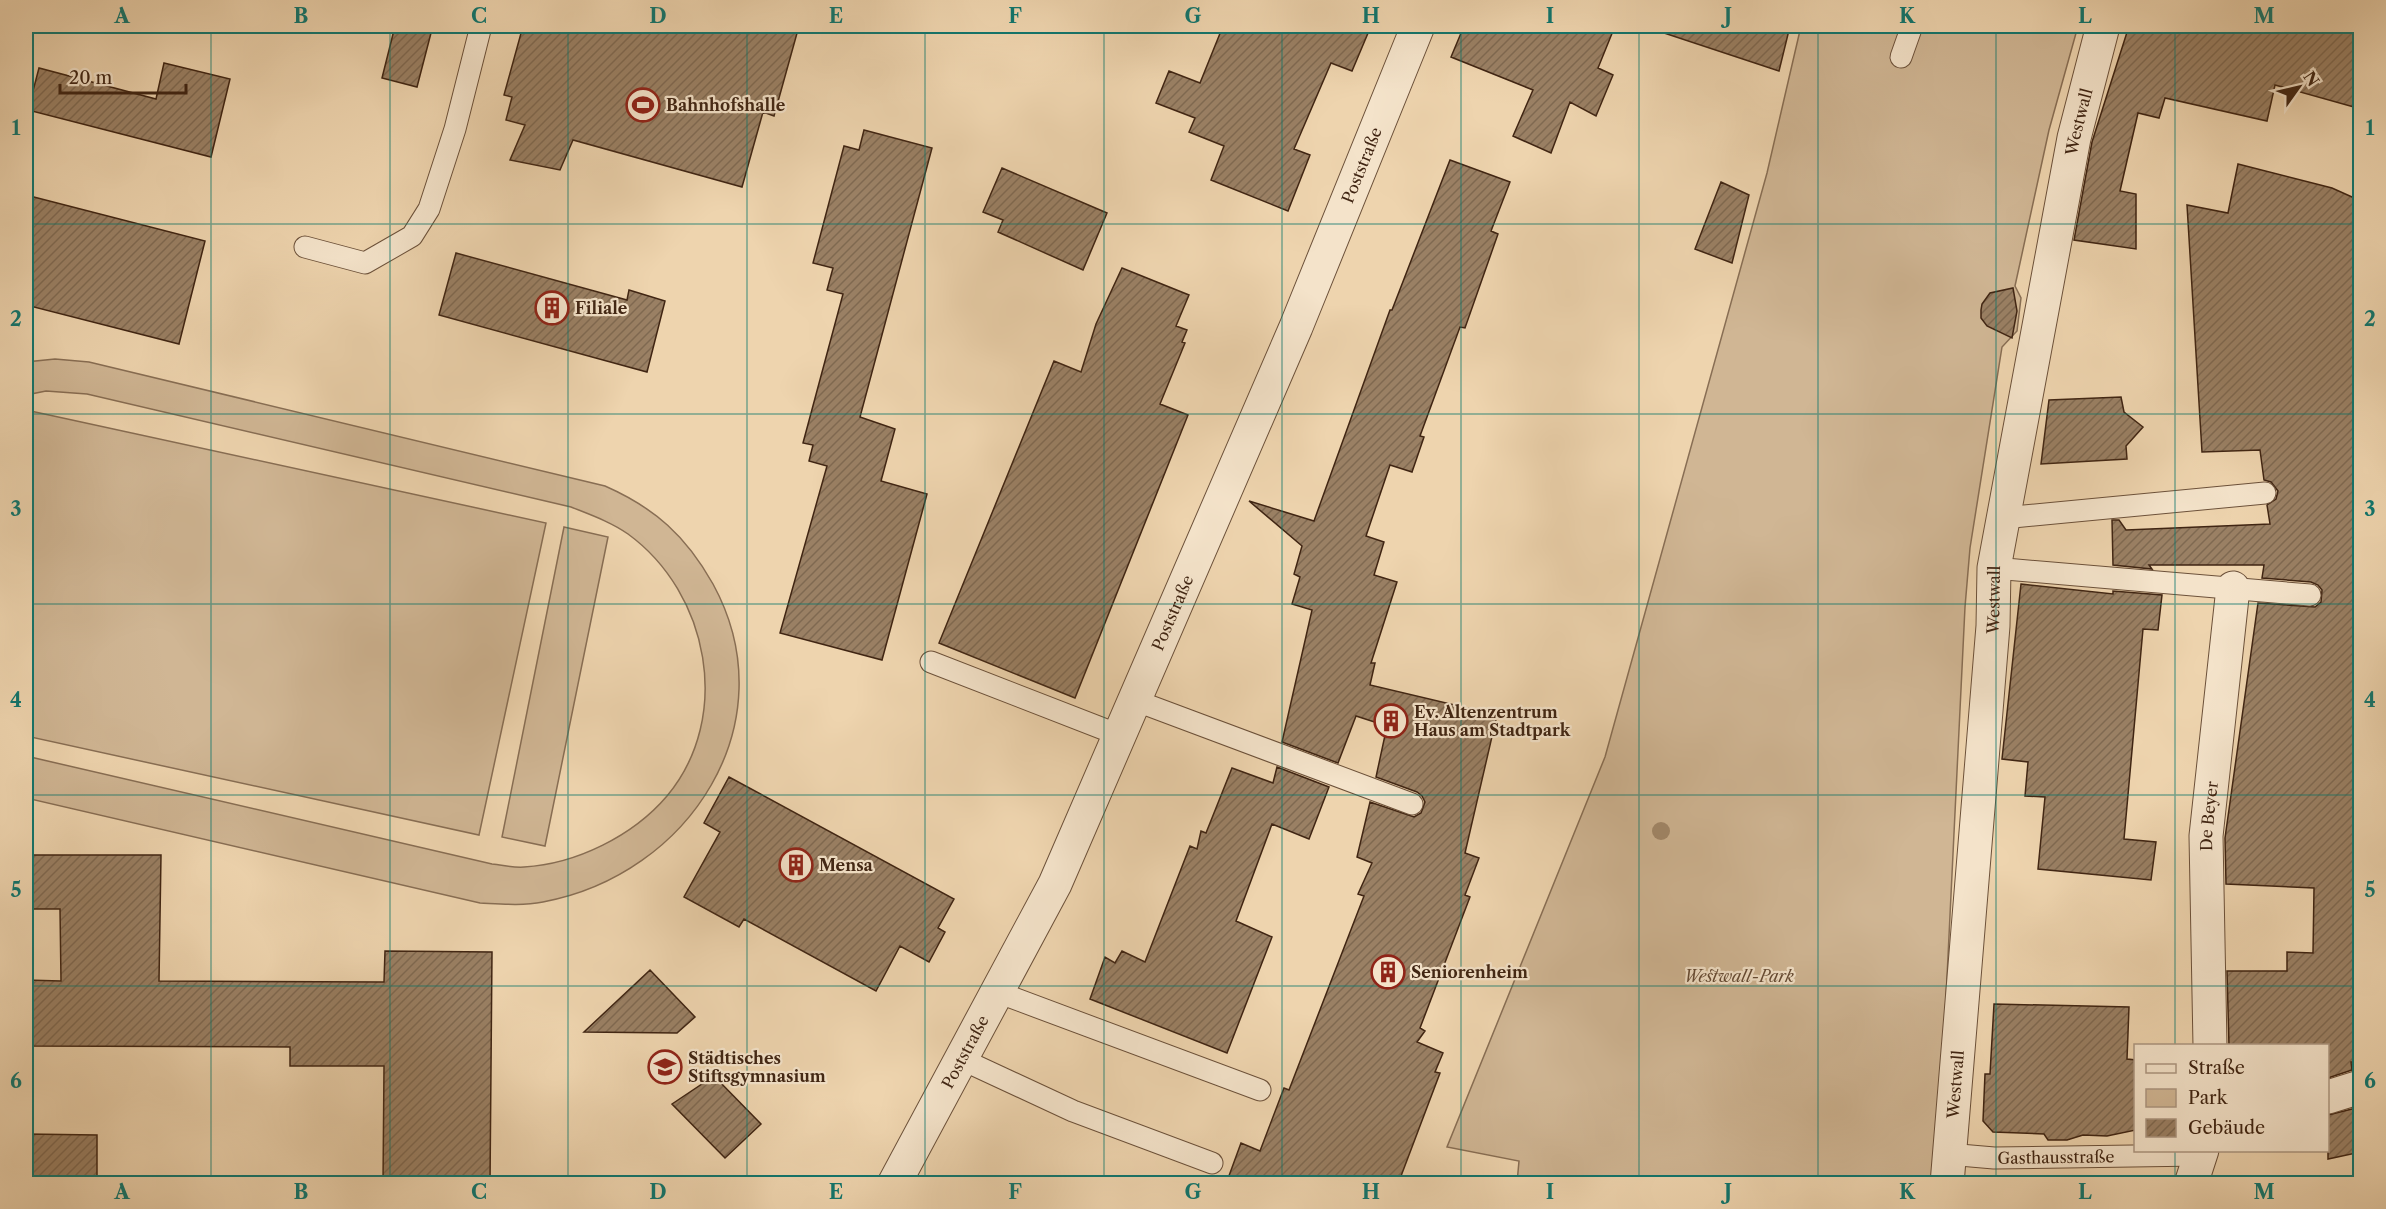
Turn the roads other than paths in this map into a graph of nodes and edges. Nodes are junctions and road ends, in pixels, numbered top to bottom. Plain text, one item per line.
1 (481, 26) edge
2 (1418, 26) edge
3 (1912, 26) edge
4 (2103, 26) edge
5 (1901, 57) dead end
6 (305, 247) dead end
7 (2265, 494) dead end
8 (2003, 518) junction
9 (1994, 568) junction
10 (2233, 588) junction
11 (2310, 595) dead end
12 (931, 662) dead end
13 (1134, 700) junction
14 (1119, 735) junction
15 (1412, 804) dead end
16 (997, 992) junction
17 (2210, 1044) edge
18 (961, 1059) junction
19 (2361, 1087) edge
20 (1260, 1090) dead end
21 (2329, 1097) edge
22 (1212, 1163) dead end
23 (2198, 1163) edge
24 (1948, 1169) edge
25 (894, 1184) edge

1 - 6 lane
2 - 13 street, Poststraße
3 - 5 lane
4 - 8 street, Westwall
7 - 8 lane
8 - 9 street, Westwall
9 - 10 lane
9 - 24 street, Westwall
10 - 11 lane
10 - 17 street, De Beyer
12 - 14 lane
13 - 14 street, Poststraße
13 - 15 lane
14 - 16 street, Poststraße
16 - 18 street, Poststraße
16 - 20 lane
18 - 22 lane
18 - 25 street, Poststraße
19 - 21 street
23 - 24 lane, Gasthausstraße

